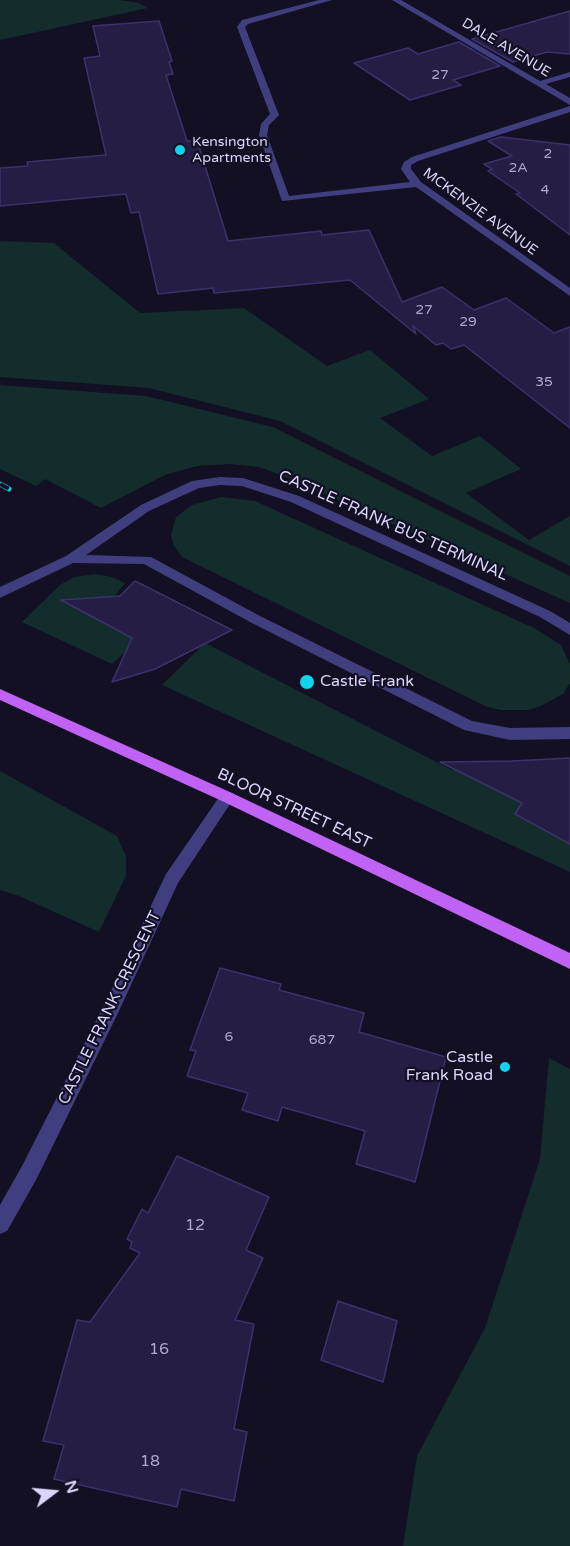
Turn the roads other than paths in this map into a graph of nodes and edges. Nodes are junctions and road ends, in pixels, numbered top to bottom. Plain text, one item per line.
1 (328, 0) edge
2 (398, 0) edge
3 (570, 74) edge
4 (539, 84) junction
5 (570, 102) edge
6 (570, 109) edge
7 (418, 184) junction
8 (570, 293) edge
9 (71, 559) junction
10 (0, 593) edge
11 (570, 630) edge
12 (0, 694) edge
13 (570, 733) edge
14 (227, 797) junction
15 (570, 961) edge
16 (0, 1224) edge

1 - 7 street
2 - 4 street, DALE AVENUE
3 - 4 street
4 - 5 street, DALE AVENUE
6 - 7 street, MCKENZIE AVENUE
7 - 8 street, MCKENZIE AVENUE
9 - 10 street, CASTLE FRANK BUS TERMINAL
9 - 11 street, CASTLE FRANK BUS TERMINAL
9 - 13 street, CASTLE FRANK BUS TERMINAL
12 - 14 main road, BLOOR STREET EAST
14 - 15 main road, BLOOR STREET EAST
14 - 16 street, CASTLE FRANK CRESCENT

